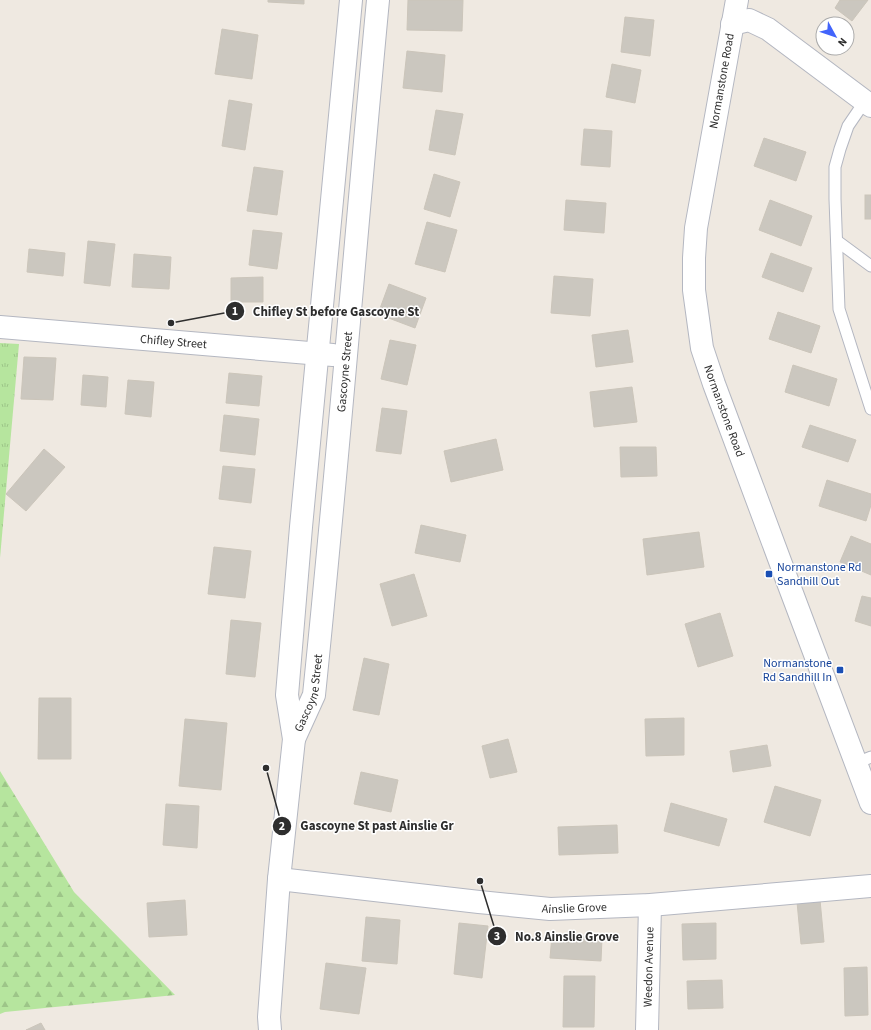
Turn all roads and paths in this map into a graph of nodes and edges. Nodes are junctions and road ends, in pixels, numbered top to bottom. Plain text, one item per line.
1 (351, 0) edge
2 (378, 0) edge
3 (736, 0) edge
4 (732, 24) junction
5 (868, 103) edge
6 (837, 241) junction
7 (871, 266) edge
8 (0, 327) edge
9 (318, 354) junction
10 (346, 356) junction
11 (871, 409) edge
12 (294, 739) junction
13 (864, 760) edge
14 (871, 802) edge
15 (279, 878) junction
16 (871, 886) edge
17 (650, 905) junction
18 (270, 1030) edge
19 (647, 1030) edge

1 - 9 street, Gascoyne Street
2 - 10 street, Gascoyne Street
3 - 4 street, Normanstone Road
4 - 5 street
4 - 13 street, Normanstone Road
5 - 6 lane
6 - 7 lane
6 - 11 lane
8 - 9 street, Chifley Street
9 - 10 street, Chifley Street
9 - 12 street, Gascoyne Street
10 - 12 street, Gascoyne Street
12 - 15 street, Gascoyne Street
13 - 14 street, Normanstone Road
15 - 17 street, Ainslie Grove
15 - 18 street, Gascoyne Street
16 - 17 street, Ainslie Grove
17 - 19 street, Weedon Avenue

